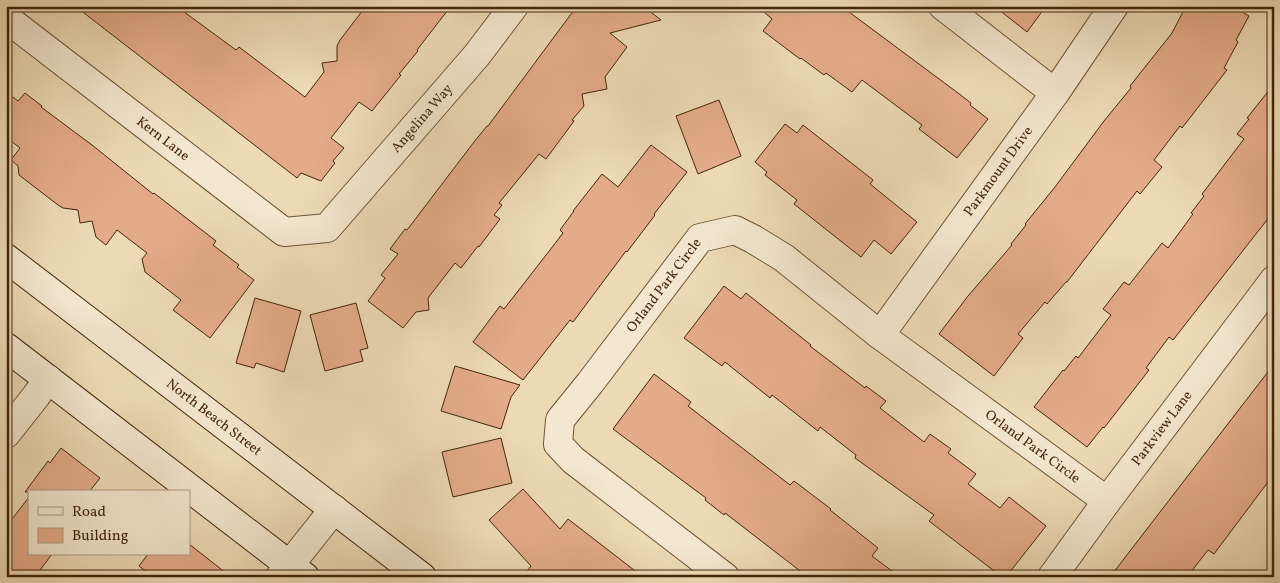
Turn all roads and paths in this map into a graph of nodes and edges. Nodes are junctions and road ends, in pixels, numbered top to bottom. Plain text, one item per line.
1 (514, 6) edge
2 (944, 6) edge
3 (1114, 6) edge
4 (6, 18) edge
5 (1055, 93) junction
6 (327, 228) joint
7 (6, 258) edge
8 (1274, 280) edge
9 (880, 335) junction
10 (6, 347) edge
11 (48, 378) junction
12 (6, 434) edge
13 (188, 490) edge
14 (190, 492) edge
15 (1106, 501) junction
16 (334, 509) junction
17 (291, 573) edge
18 (422, 577) edge
19 (725, 577) edge
20 (1052, 577) edge

1 - 6 street, Angelina Way
2 - 5 street
3 - 5 street, Parkmount Drive
4 - 6 street, Kern Lane
5 - 9 street, Parkmount Drive
7 - 16 street, North Beach Street
8 - 15 street, Parkview Lane
9 - 15 street, Orland Park Circle
9 - 19 street, Orland Park Circle
10 - 11 street
11 - 12 street
11 - 13 street
14 - 17 street
15 - 20 street, Parkview Lane
16 - 17 street
16 - 18 street, North Beach Street

